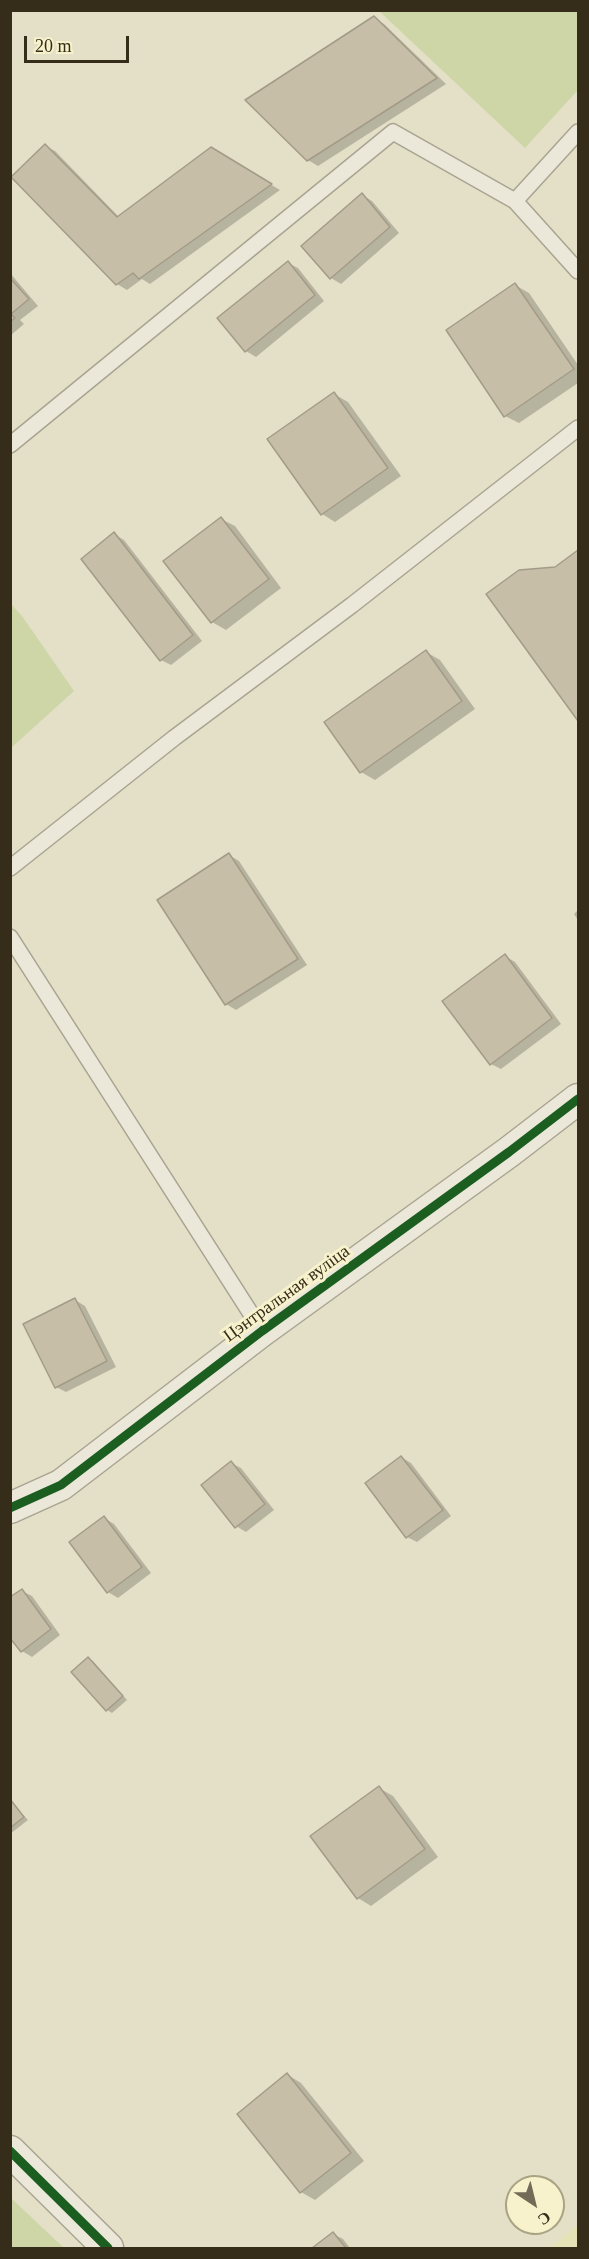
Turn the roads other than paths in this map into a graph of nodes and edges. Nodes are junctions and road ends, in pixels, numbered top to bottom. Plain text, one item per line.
1 (579, 132) edge
2 (515, 201) junction
3 (579, 271) edge
4 (579, 428) edge
5 (10, 445) edge
6 (10, 868) edge
7 (10, 937) edge
8 (579, 1099) edge
9 (262, 1331) junction
10 (10, 1508) edge
11 (10, 2151) edge
12 (108, 2248) edge

1 - 2 lane
2 - 3 lane
2 - 5 lane
4 - 6 lane
7 - 9 lane
8 - 9 street, Цэнтральная вуліца
9 - 10 street, Цэнтральная вуліца
11 - 12 street

